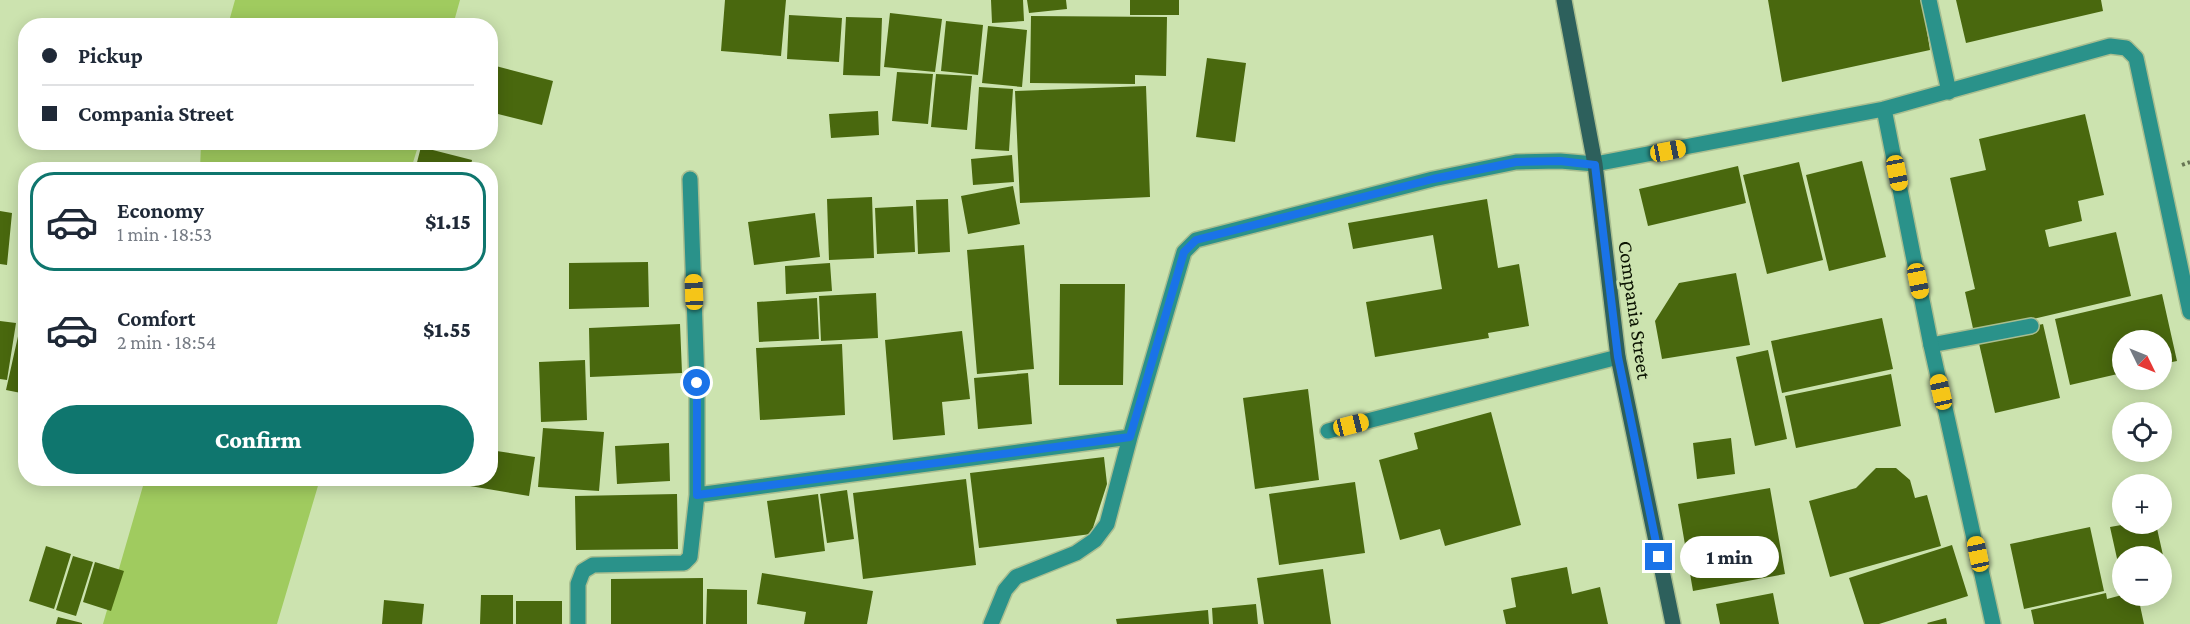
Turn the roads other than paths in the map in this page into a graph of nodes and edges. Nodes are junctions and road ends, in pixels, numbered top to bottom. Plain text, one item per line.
1 (1564, 0) edge
2 (1929, 0) edge
3 (1949, 92) junction
4 (1884, 109) junction
5 (1595, 165) junction
6 (690, 179) dead end
7 (2190, 312) edge
8 (2031, 326) dead end
9 (1931, 345) junction
10 (1618, 357) junction
11 (1328, 431) dead end
12 (1130, 437) junction
13 (697, 495) junction
14 (578, 624) edge
15 (991, 624) edge
16 (1672, 624) edge
17 (1993, 624) edge

1 - 5 street, Compania Street
2 - 3 street
3 - 4 street
3 - 7 street
4 - 5 street
4 - 9 street
5 - 10 street, Compania Street
5 - 12 street
6 - 13 street
8 - 9 street
9 - 17 street
10 - 11 street
10 - 16 street, Compania Street
12 - 13 street
12 - 15 street
13 - 14 street

